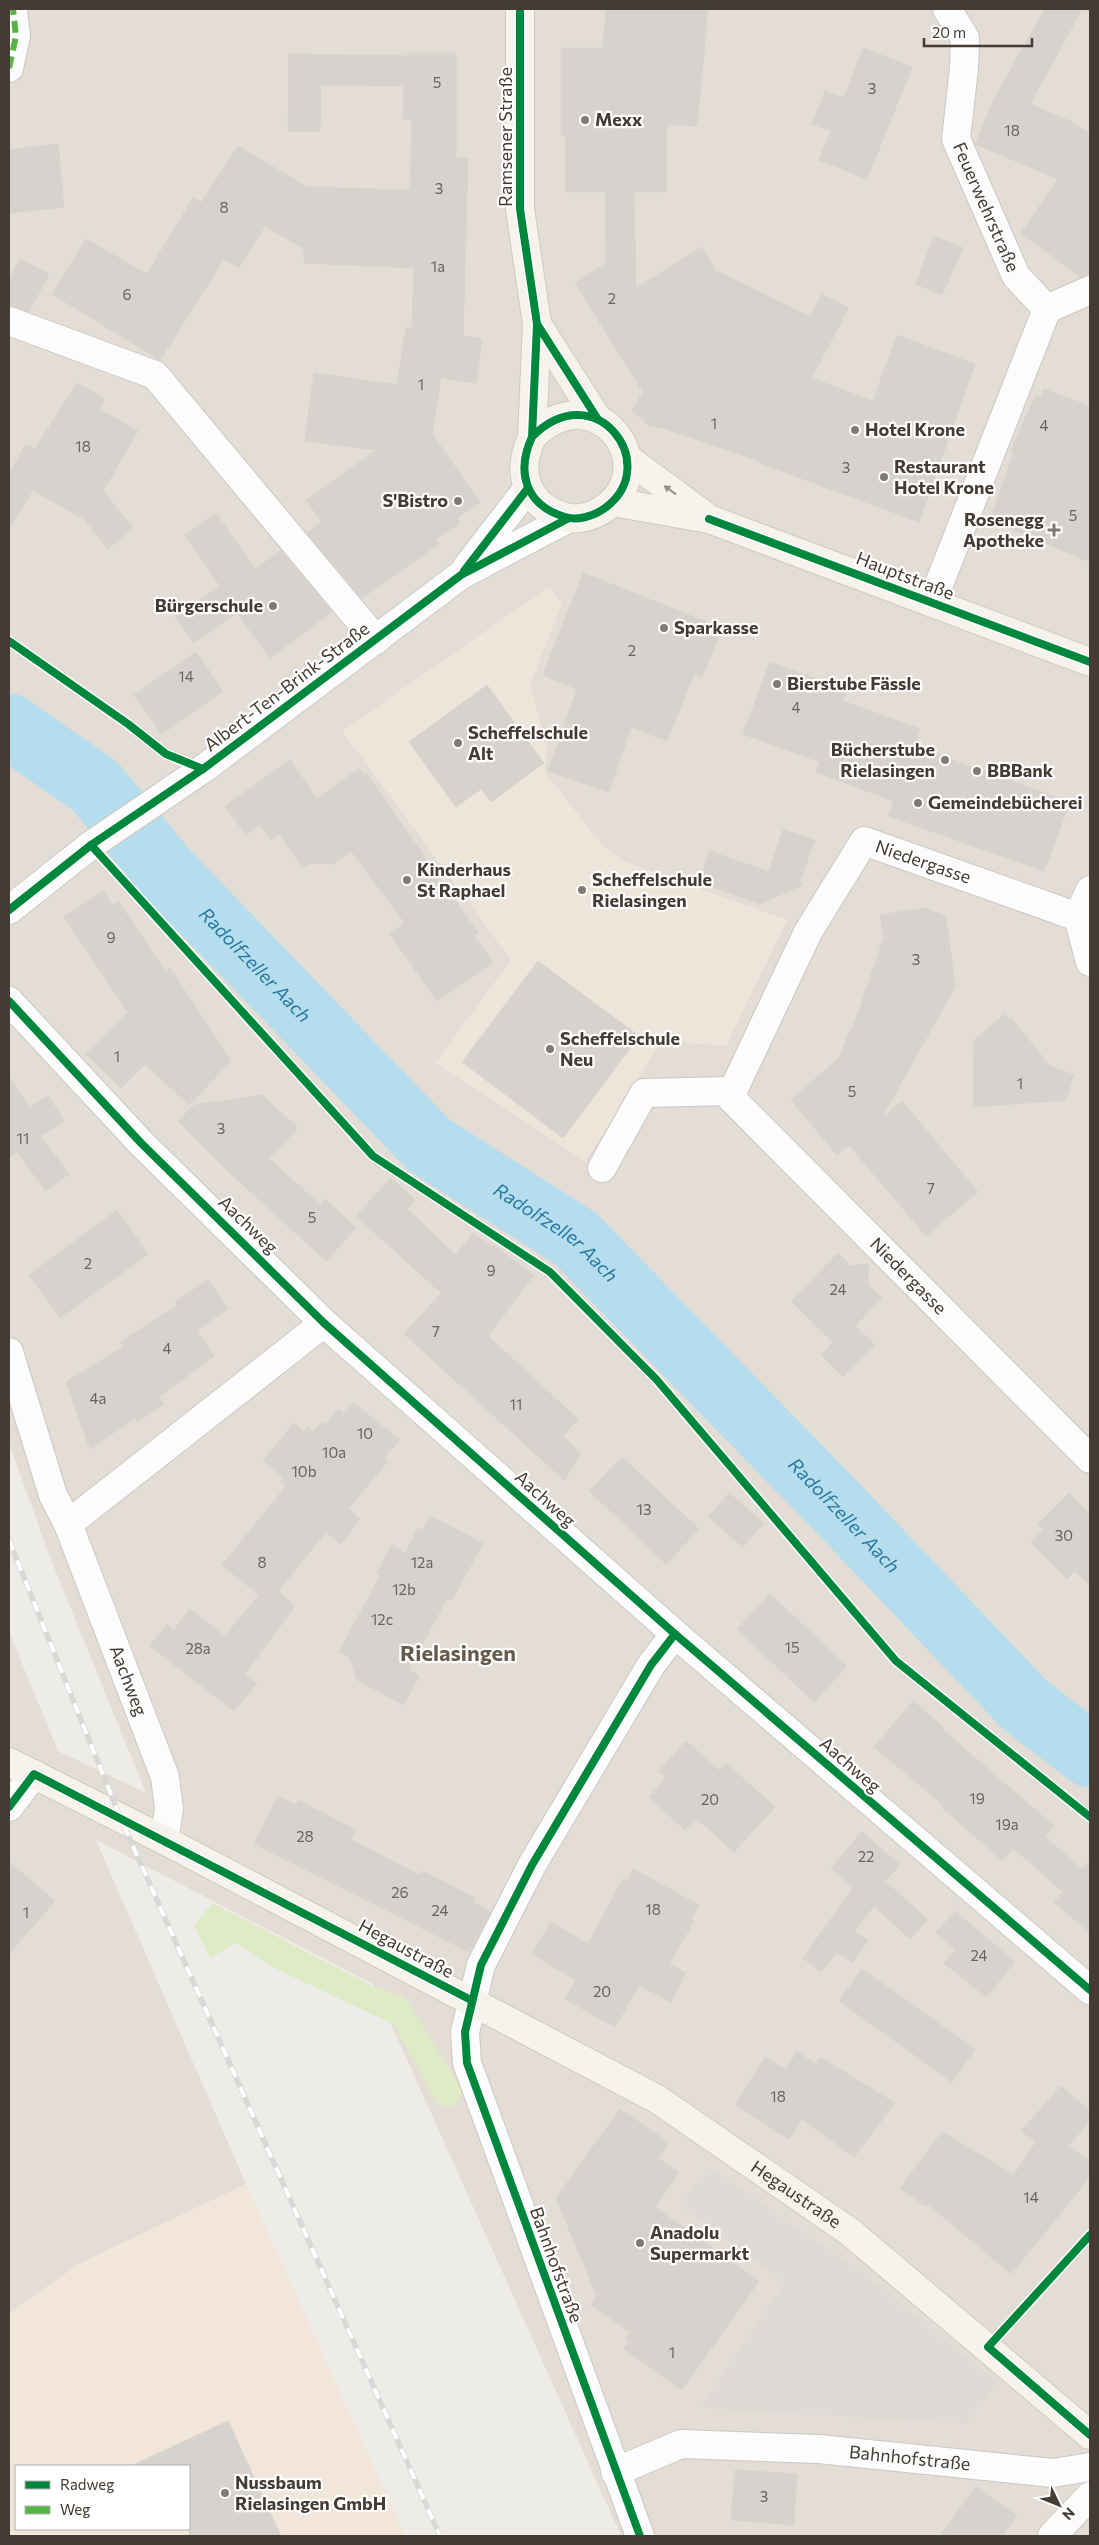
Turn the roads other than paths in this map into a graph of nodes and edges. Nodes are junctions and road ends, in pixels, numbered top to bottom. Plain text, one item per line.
1 (13, 9) edge
2 (520, 9) edge
3 (947, 9) edge
4 (9, 68) edge
5 (1090, 290) edge
6 (1047, 309) junction
7 (9, 320) edge
8 (537, 324) junction
9 (597, 418) junction
10 (532, 436) junction
11 (627, 458) junction
12 (528, 488) junction
13 (613, 502) junction
14 (568, 518) junction
15 (709, 519) junction
16 (461, 575) junction
17 (932, 602) junction
18 (376, 640) junction
19 (1090, 662) edge
20 (1090, 890) edge
21 (9, 910) edge
22 (1078, 917) junction
23 (1090, 962) edge
24 (9, 1001) edge
25 (731, 1091) junction
26 (602, 1168) dead end
27 (324, 1323) junction
28 (9, 1352) edge
29 (1090, 1460) edge
30 (68, 1524) junction
31 (675, 1634) junction
32 (9, 1762) edge
33 (34, 1774) junction
34 (9, 1807) edge
35 (164, 1840) junction
36 (1090, 1990) edge
37 (471, 2000) junction
38 (1090, 2435) edge
39 (1090, 2467) edge
40 (615, 2472) junction
41 (1090, 2496) edge
42 (640, 2536) edge
43 (1052, 2536) edge

1 - 4 street
2 - 8 main road, Ramsener Straße
3 - 6 street, Feuerwehrstraße
5 - 6 street
6 - 17 street
7 - 18 street, Albert-Ten-Brink-Straße
8 - 9 main road, Ramsener Straße
8 - 10 main road, Ramsener Straße
9 - 10 main road
9 - 11 main road
10 - 12 main road
11 - 13 main road
15 -> 11 main road
12 - 14 main road
12 - 16 street, Albert-Ten-Brink-Straße
13 - 14 main road
13 - 15 main road
14 - 16 street, Albert-Ten-Brink-Straße
15 - 17 main road, Hauptstraße
16 - 18 street, Albert-Ten-Brink-Straße
17 - 19 main road, Hauptstraße
18 - 21 street, Albert-Ten-Brink-Straße
20 - 22 street
22 - 23 street
22 - 25 street, Niedergasse
24 - 27 street, Aachweg
25 - 26 street
25 - 29 street, Niedergasse
27 - 30 street
27 - 31 street, Aachweg
28 - 30 street, Aachweg
30 - 35 street, Aachweg
31 - 36 street, Aachweg
31 - 37 street, Hegaustraße
32 - 33 main road, Hegaustraße
33 - 34 street
33 - 35 main road, Hegaustraße
35 - 37 main road, Hegaustraße
37 - 38 main road, Hegaustraße
37 - 40 street, Bahnhofstraße
39 - 40 street, Bahnhofstraße
40 - 42 street, Bahnhofstraße
41 - 43 street

